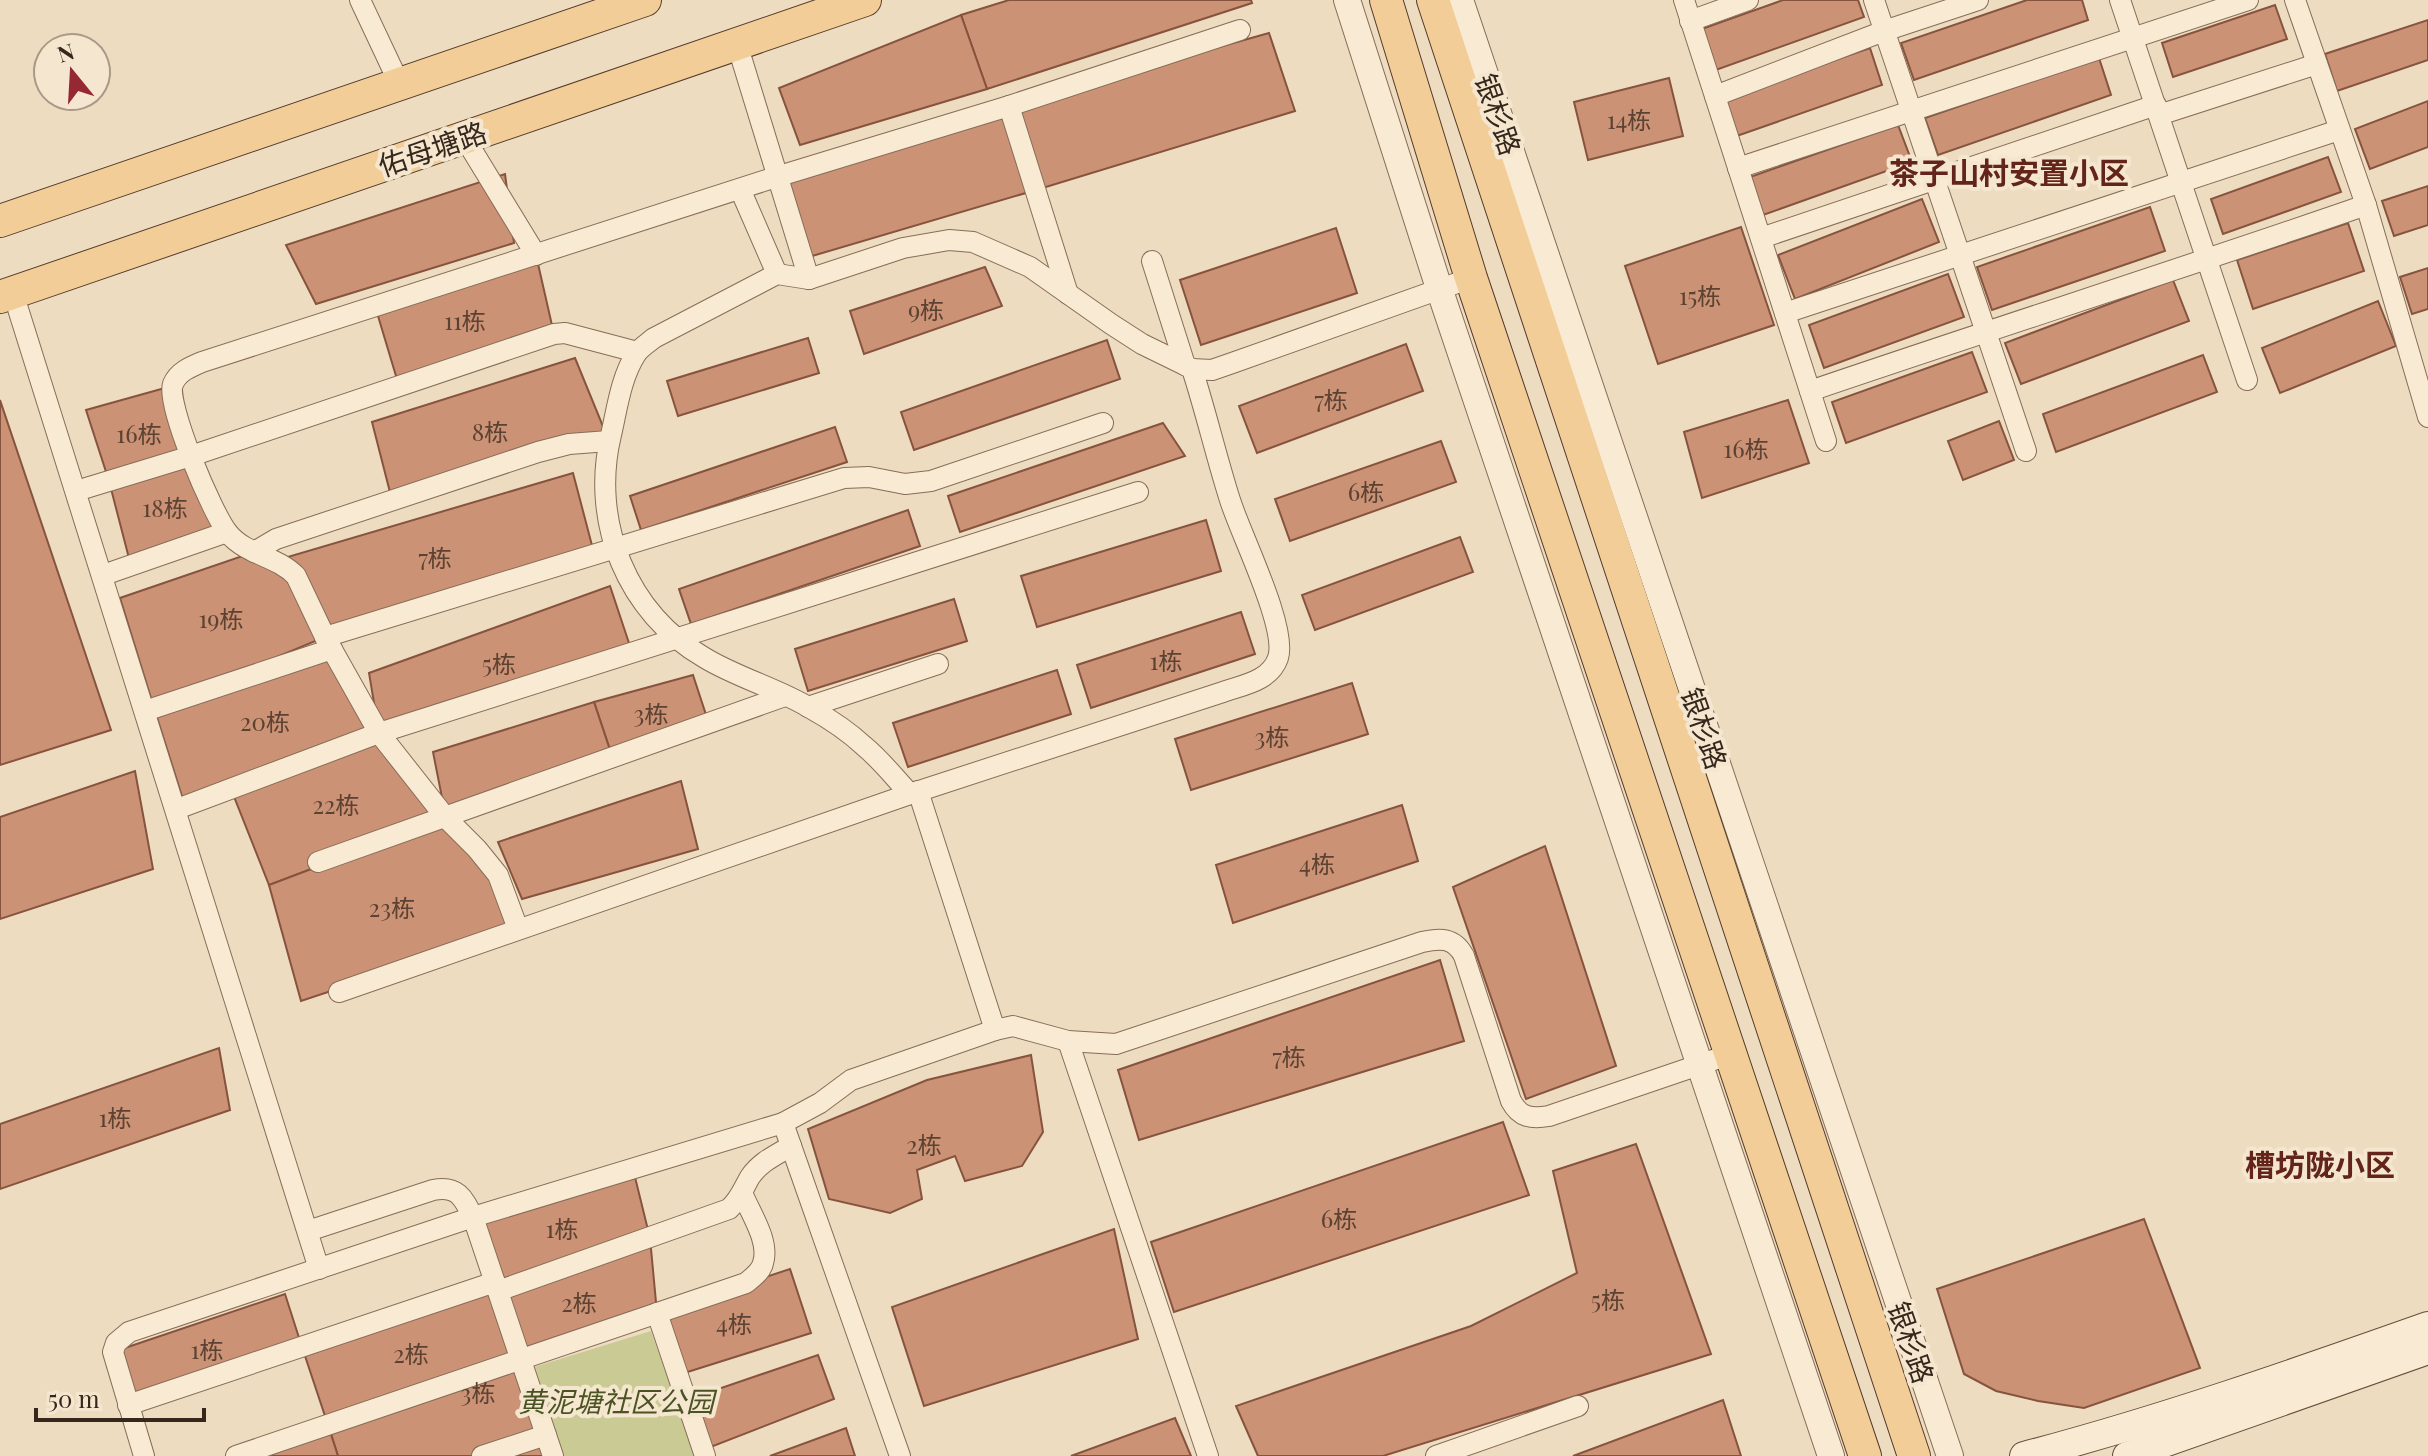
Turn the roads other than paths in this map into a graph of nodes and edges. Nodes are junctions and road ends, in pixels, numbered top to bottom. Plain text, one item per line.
1 (360, 0) edge
2 (645, 0) edge
3 (865, 0) edge
4 (1347, 0) edge
5 (1386, 0) edge
6 (1433, 0) edge
7 (1460, 0) edge
8 (1684, 0) edge
9 (1748, 0) edge
10 (1874, 0) edge
11 (1978, 0) edge
12 (2120, 0) edge
13 (2248, 0) edge
14 (2295, 0) edge
15 (1690, 21) junction
16 (1240, 30) dead end
17 (1884, 31) junction
18 (2133, 37) junction
19 (737, 44) junction
20 (2317, 64) junction
21 (400, 85) junction
22 (1715, 96) junction
23 (1009, 106) junction
24 (2157, 110) junction
25 (1911, 111) junction
26 (2339, 130) junction
27 (464, 137) junction
28 (1738, 168) junction
29 (776, 177) junction
30 (1934, 179) junction
31 (2181, 182) junction
32 (740, 189) junction
33 (2366, 205) junction
34 (0, 221) edge
35 (1761, 238) junction
36 (536, 255) junction
37 (1960, 255) junction
38 (2207, 260) junction
39 (1152, 261) dead end
40 (777, 274) junction
41 (1471, 278) junction
42 (809, 279) junction
43 (1439, 288) junction
44 (1068, 294) junction
45 (6, 295) edge
46 (1785, 313) junction
47 (1986, 331) junction
48 (637, 352) junction
49 (1188, 367) junction
50 (2247, 380) dead end
51 (1810, 391) junction
52 (2428, 417) edge
53 (1103, 423) dead end
54 (609, 441) junction
55 (1826, 441) dead end
56 (2026, 451) dead end
57 (191, 456) junction
58 (86, 488) dead end
59 (1138, 492) dead end
60 (227, 532) junction
61 (614, 547) junction
62 (254, 552) junction
63 (112, 572) dead end
64 (675, 639) junction
65 (328, 643) junction
66 (938, 664) dead end
67 (785, 696) junction
68 (808, 707) junction
69 (154, 708) dead end
70 (379, 733) junction
71 (914, 793) junction
72 (185, 806) dead end
73 (446, 818) junction
74 (318, 862) dead end
75 (518, 929) junction
76 (339, 992) dead end
77 (995, 1030) junction
78 (1068, 1041) junction
79 (1731, 1054) junction
80 (1699, 1064) junction
81 (783, 1123) junction
82 (791, 1146) junction
83 (743, 1195) junction
84 (473, 1217) junction
85 (308, 1231) junction
86 (319, 1269) junction
87 (496, 1287) junction
88 (657, 1313) junction
89 (2428, 1326) edge
90 (2428, 1350) edge
91 (521, 1359) junction
92 (128, 1405) junction
93 (1578, 1406) dead end
94 (546, 1435) junction
95 (144, 1456) edge
96 (236, 1456) edge
97 (482, 1456) edge
98 (553, 1456) edge
99 (705, 1456) edge
100 (900, 1456) edge
101 (1208, 1456) edge
102 (1436, 1456) edge
103 (1831, 1456) edge
104 (1865, 1456) edge
105 (1914, 1456) edge
106 (1950, 1456) edge
107 (2024, 1456) edge
108 (2127, 1456) edge

1 - 21 street
2 - 21 main road
3 - 19 main road, 佑母塘路
4 - 43 street
5 - 41 main road
6 - 105 main road, 银杉路
7 - 106 street, 银杉路
8 - 15 street
9 - 15 street
10 - 17 street
11 - 17 street
12 - 18 street
13 - 18 street
14 - 20 street
15 - 22 street
16 - 23 street
17 - 22 street
17 - 25 street
18 - 24 street
18 - 25 street
19 - 27 main road, 佑母塘路
19 - 29 street
20 - 24 street
20 - 26 street
21 - 34 main road
22 - 28 street
23 - 29 street
23 - 44 street
24 - 30 street
24 - 31 street
25 - 28 street
25 - 30 street
26 - 31 street
26 - 33 street
27 - 36 street
27 - 45 main road, 佑母塘路
28 - 35 street
29 - 32 street
29 - 42 street
30 - 35 street
30 - 37 street
31 - 37 street
31 - 38 street
32 - 36 street
32 - 40 street
33 - 38 street
33 - 52 street
35 - 46 street
36 - 57 street
37 - 46 street
37 - 47 street
38 - 47 street
38 - 50 street
39 - 49 street
40 - 42 street
40 - 48 street
41 - 43 street
41 - 79 main road
42 - 44 street
43 - 49 street
43 - 80 street
44 - 49 street
45 - 85 street
46 - 51 street
47 - 51 street
47 - 56 street
48 - 54 street
48 - 57 street
49 - 71 street
51 - 55 street
53 - 61 street
54 - 61 street
54 - 62 street
57 - 58 street
57 - 60 street
59 - 64 street
60 - 62 street
60 - 63 street
61 - 64 street
61 - 65 street
62 - 65 street
64 - 67 street
64 - 70 street
65 - 69 street
65 - 70 street
66 - 68 street
67 - 68 street
67 - 73 street
68 - 71 street
70 - 72 street
70 - 73 street
71 - 75 street
71 - 77 street
73 - 74 street
73 - 75 street
75 - 76 street
77 - 78 street
77 - 81 street
78 - 80 street
78 - 101 street
79 - 80 street
79 - 104 main road
80 - 103 street
81 - 82 street
81 - 84 street
82 - 83 street
82 - 100 street
83 - 87 street
83 - 88 street
84 - 85 street
84 - 86 street
84 - 87 street
85 - 86 street
86 - 92 street
87 - 91 street
87 - 92 street
88 - 91 street
88 - 99 street
89 - 107 main road
90 - 108 main road
91 - 94 street
91 - 96 street
92 - 95 street
93 - 102 street
94 - 97 street
94 - 98 street

